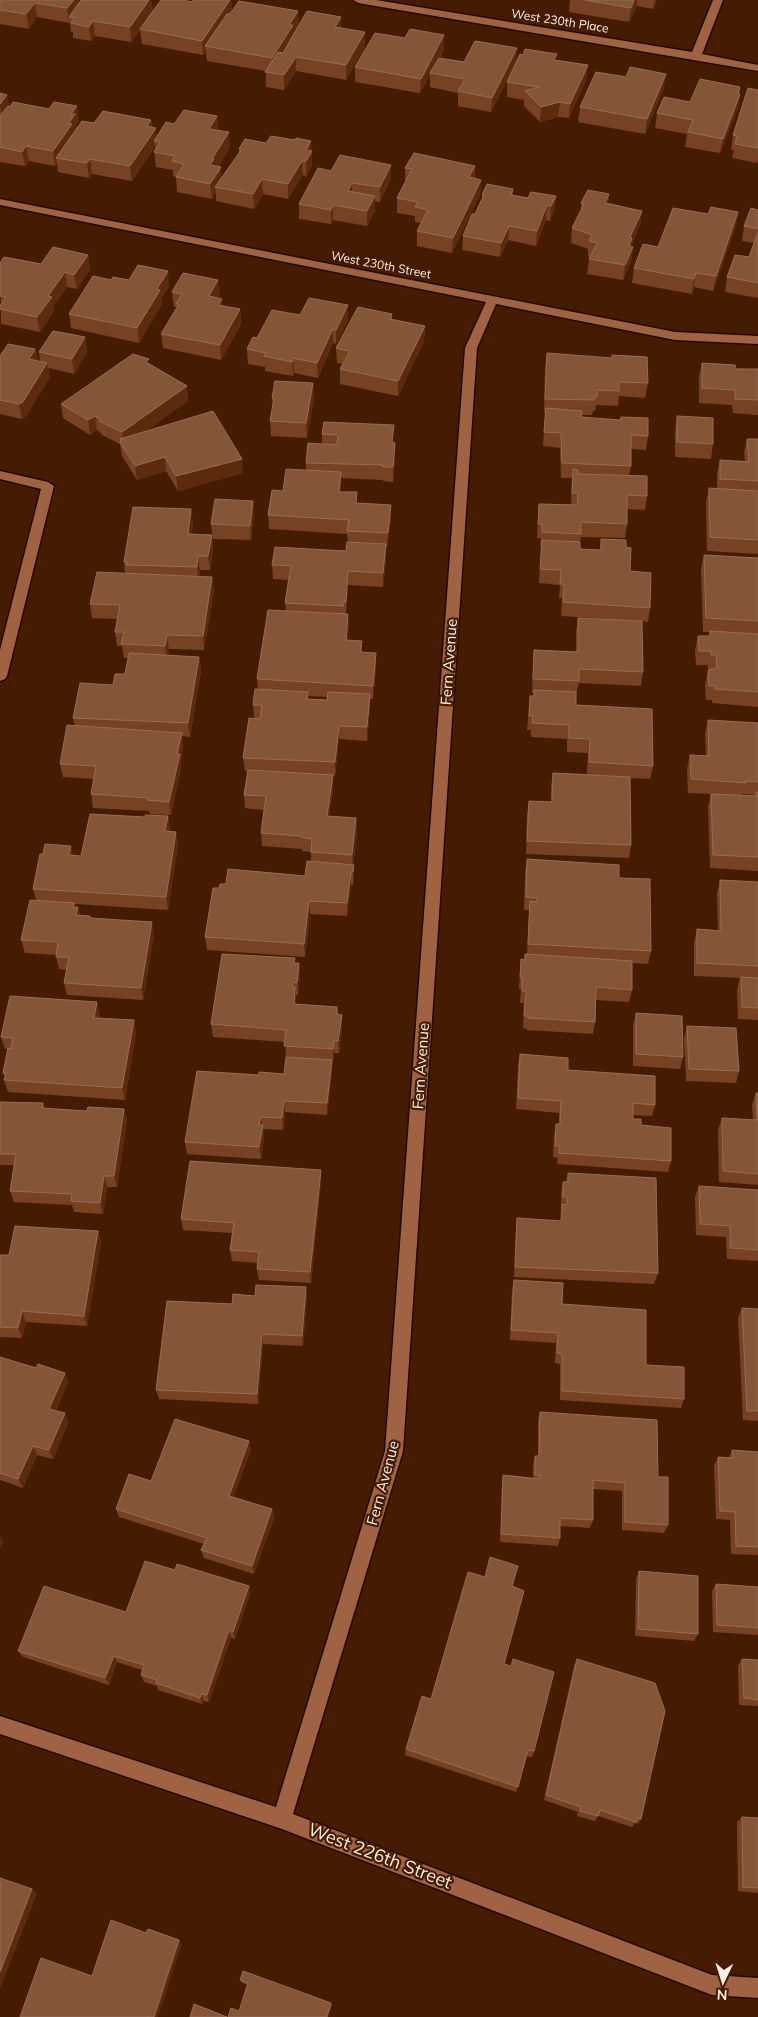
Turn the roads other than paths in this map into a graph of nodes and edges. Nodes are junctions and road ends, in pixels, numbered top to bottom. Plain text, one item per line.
1 (358, 0) edge
2 (718, 0) edge
3 (696, 56) junction
4 (758, 68) edge
5 (0, 202) edge
6 (492, 301) junction
7 (758, 340) edge
8 (0, 475) edge
9 (0, 676) edge
10 (0, 1725) edge
11 (282, 1819) junction
12 (758, 1988) edge

1 - 3 street, West 230th Place
2 - 3 street
3 - 4 street, West 230th Place
5 - 6 street, West 230th Street
6 - 7 street, West 230th Street
6 - 11 street, Fern Avenue
8 - 9 street
10 - 11 street, West 226th Street
11 - 12 street, West 226th Street

